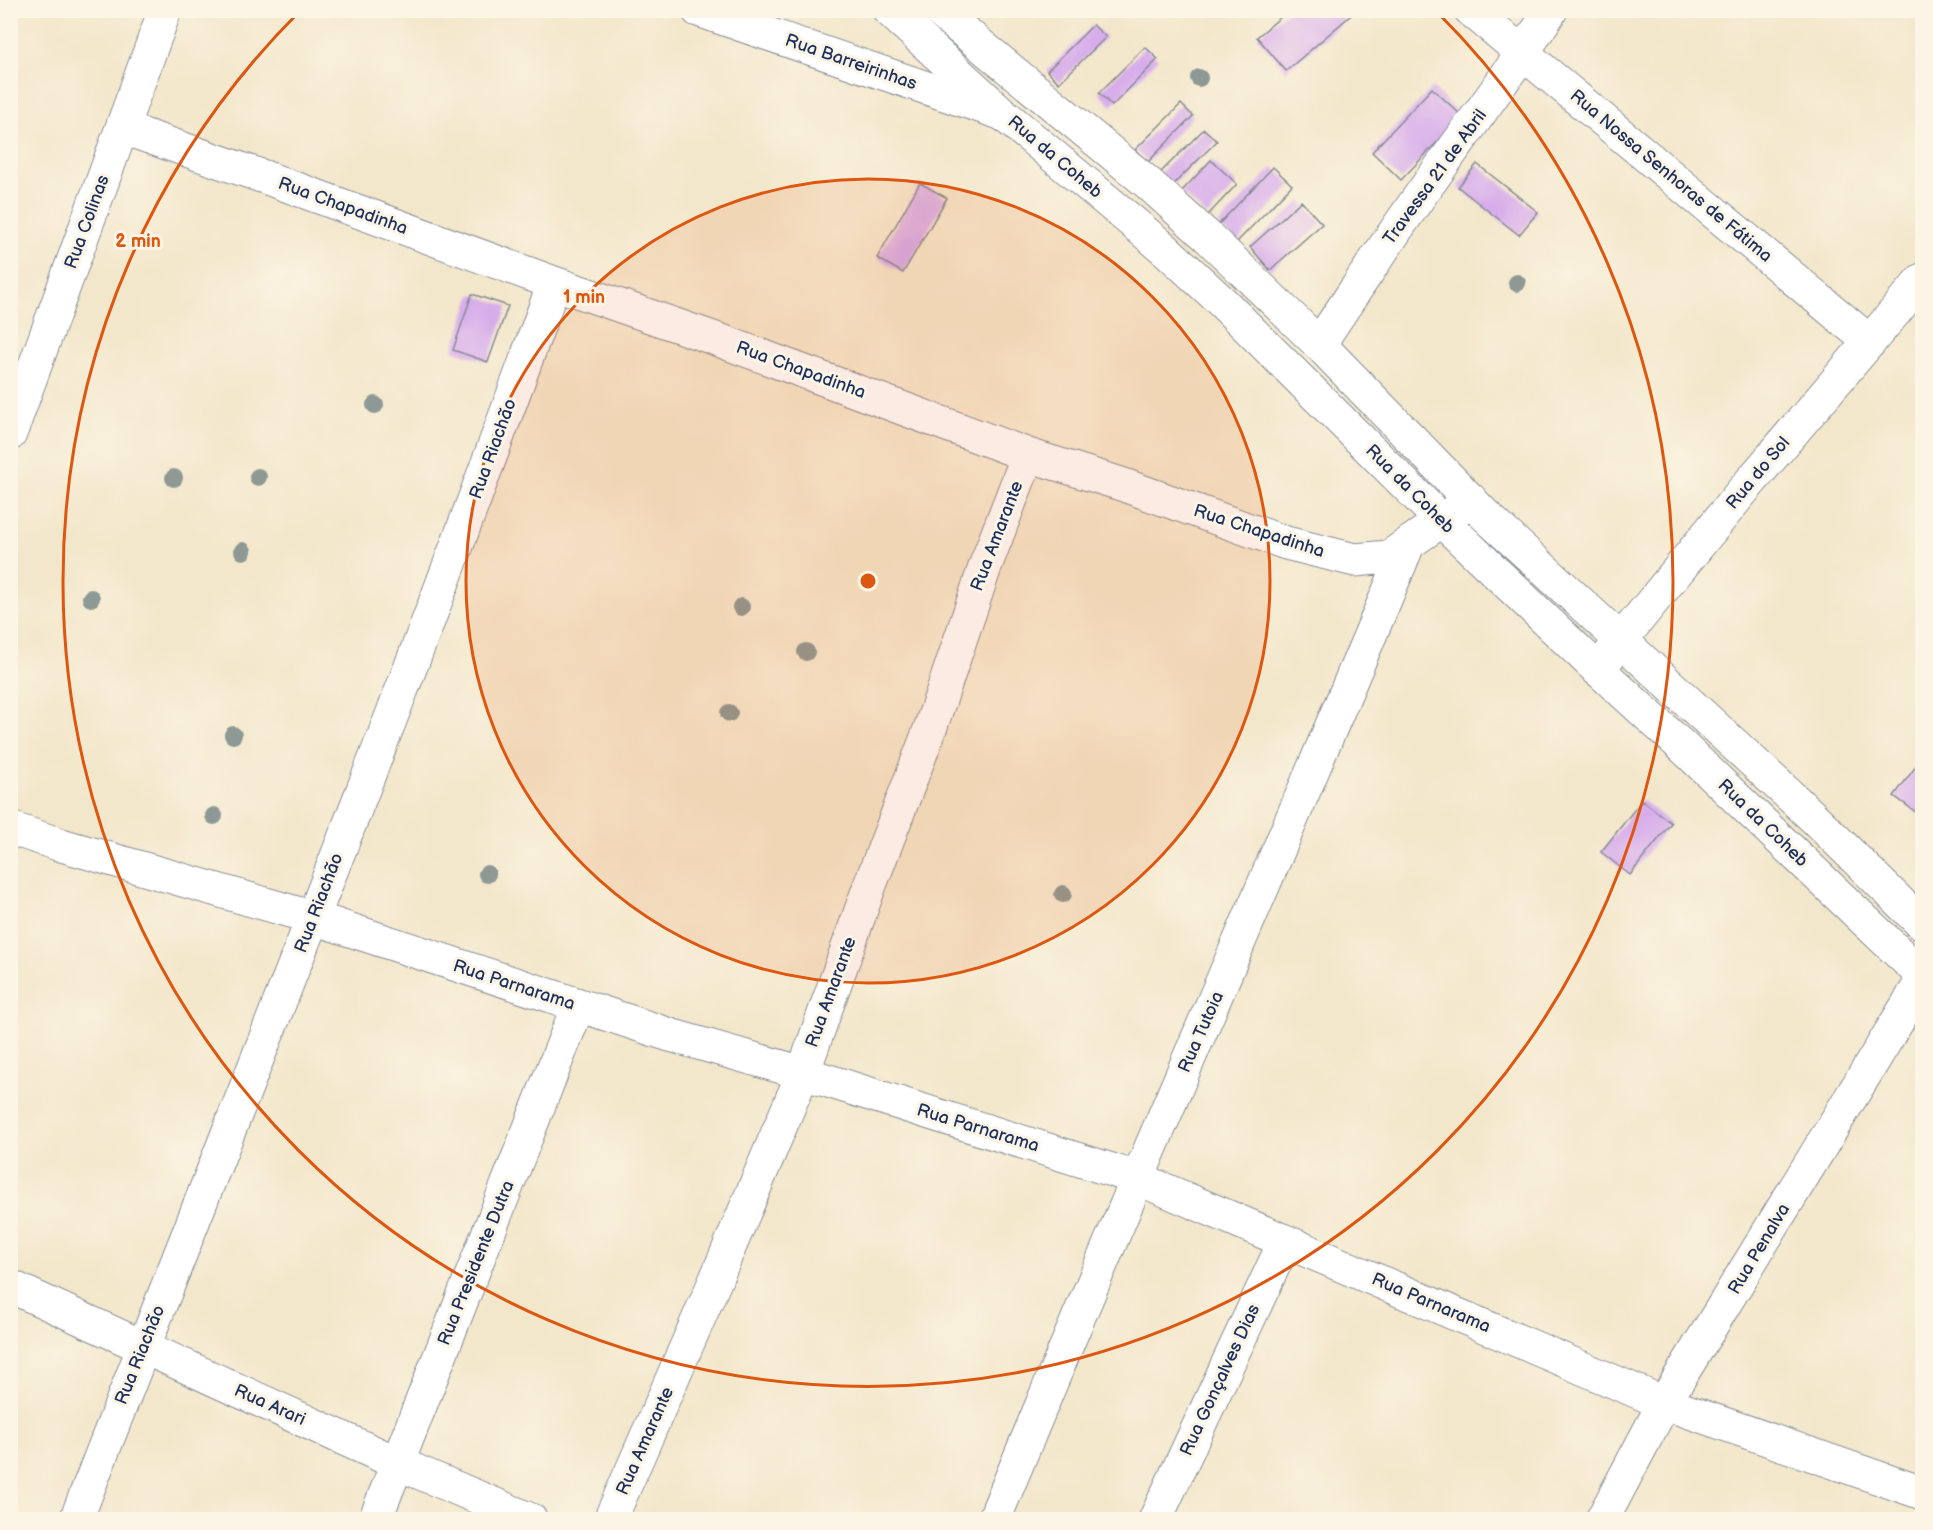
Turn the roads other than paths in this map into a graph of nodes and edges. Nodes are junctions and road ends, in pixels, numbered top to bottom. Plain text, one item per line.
1 (165, 10) edge
2 (698, 10) edge
3 (889, 10) edge
4 (938, 10) edge
5 (1471, 10) edge
6 (1551, 10) edge
7 (1523, 54) junction
8 (1003, 114) junction
9 (123, 128) junction
10 (1923, 280) edge
11 (554, 283) junction
12 (1870, 342) junction
13 (1319, 344) junction
14 (17, 392) edge
15 (10, 434) edge
16 (1028, 455) junction
17 (1471, 500) junction
18 (1441, 520) junction
19 (1408, 545) junction
20 (1621, 640) junction
21 (1598, 670) junction
22 (10, 828) edge
23 (314, 918) junction
24 (1923, 924) edge
25 (1923, 975) edge
26 (1923, 981) edge
27 (578, 1006) junction
28 (802, 1073) junction
29 (1137, 1178) junction
30 (1285, 1241) junction
31 (10, 1286) edge
32 (143, 1348) junction
33 (1664, 1403) junction
34 (397, 1463) junction
35 (1923, 1493) edge
36 (76, 1520) edge
37 (375, 1520) edge
38 (531, 1520) edge
39 (610, 1520) edge
40 (994, 1520) edge
41 (1155, 1520) edge
42 (1602, 1520) edge

1 - 9 street, Rua Colinas
2 - 8 street, Rua Barreirinhas
3 - 8 street, Rua da Coheb
4 - 13 street, Rua da Coheb
5 - 7 street, Rua Nossa Senhoras de Fátima
6 - 7 street, Travessa 21 de Abril
7 - 12 street, Rua Nossa Senhoras de Fátima
7 - 13 street, Travessa 21 de Abril
8 - 18 street, Rua da Coheb
9 - 11 street, Rua Chapadinha
9 - 14 street, Rua Colinas
10 - 12 street, Rua do Sol
11 - 16 street, Rua Chapadinha
11 - 23 street, Rua Riachão
12 - 20 street, Rua do Sol
13 - 17 street, Rua da Coheb
14 - 15 street, Rua Colinas
16 - 19 street, Rua Chapadinha
16 - 28 street, Rua Amarante
17 - 18 street, Rua Chapadinha
17 - 20 street, Rua da Coheb
18 - 19 street, Rua Chapadinha
18 - 21 street, Rua da Coheb
19 - 29 street, Rua Tutoia
20 - 21 street, Rua do Sol
20 - 24 street, Rua da Coheb
21 - 25 street, Rua da Coheb
22 - 23 street, Rua Parnarama
23 - 27 street, Rua Parnarama
23 - 32 street, Rua Riachão
26 - 33 street, Rua Penalva
27 - 28 street, Rua Parnarama
27 - 34 street, Rua Presidente Dutra
28 - 29 street, Rua Parnarama
28 - 39 street, Rua Amarante
29 - 30 street, Rua Parnarama
29 - 40 street, Rua Tutoia
30 - 33 street, Rua Parnarama
30 - 41 street, Rua Gonçalves Dias
31 - 32 street, Rua Arari
32 - 34 street, Rua Arari
32 - 36 street, Rua Riachão
33 - 35 street, Rua Parnarama
33 - 42 street, Rua Penalva
34 - 37 street, Rua Presidente Dutra
34 - 38 street, Rua Arari

